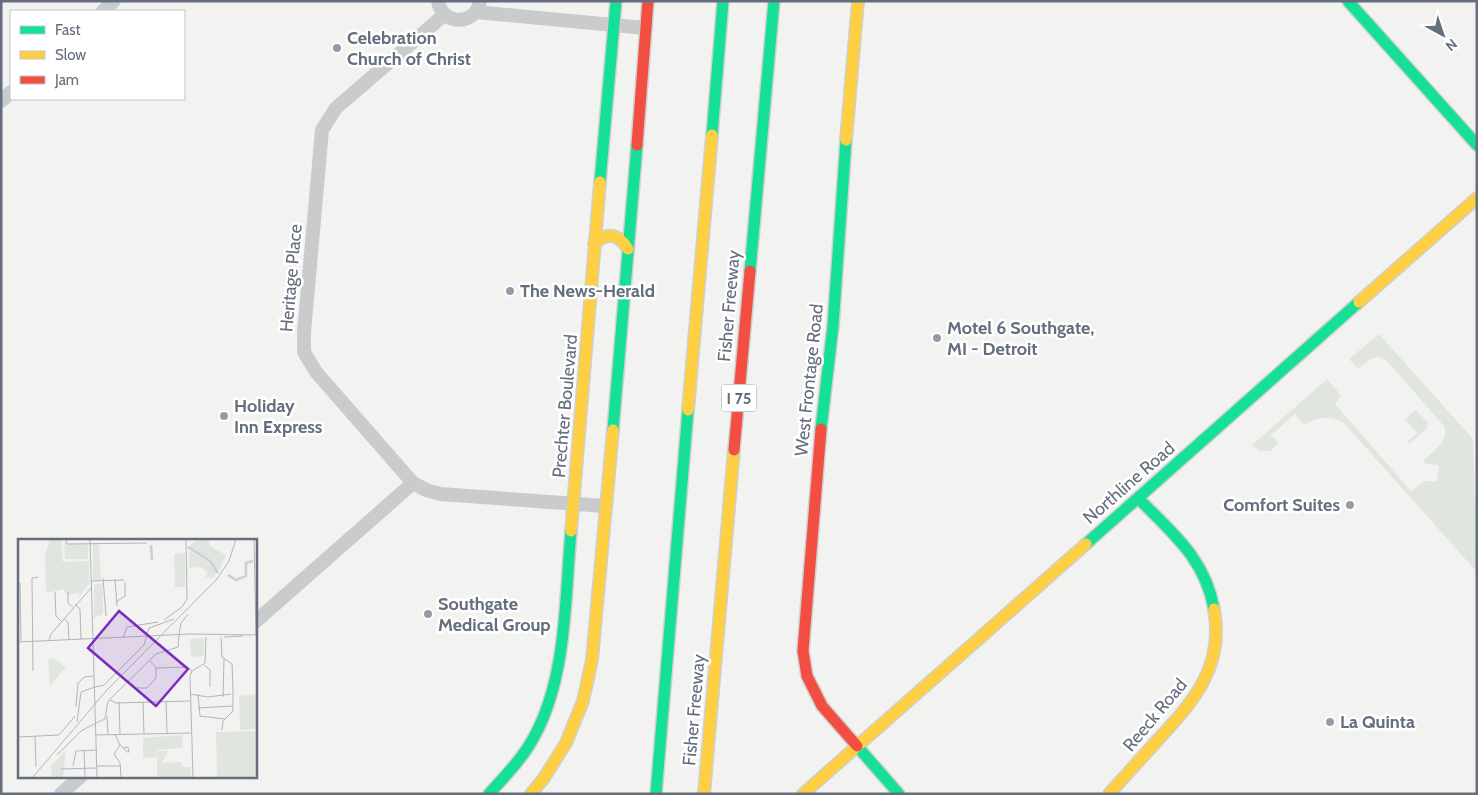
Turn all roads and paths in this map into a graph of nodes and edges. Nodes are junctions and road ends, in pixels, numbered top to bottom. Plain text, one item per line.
1 (114, 1) edge
2 (438, 1) edge
3 (616, 1) edge
4 (648, 1) edge
5 (723, 1) edge
6 (774, 1) edge
7 (858, 1) edge
8 (1348, 1) edge
9 (478, 7) edge
10 (104, 10) edge
11 (444, 15) junction
12 (613, 26) junction
13 (645, 28) junction
14 (1477, 145) edge
15 (1477, 198) edge
16 (594, 244) junction
17 (628, 249) junction
18 (590, 320) junction
19 (593, 404) dead end
20 (616, 405) junction
21 (604, 414) dead end
22 (413, 483) junction
23 (1138, 498) junction
24 (574, 503) junction
25 (605, 506) junction
26 (256, 621) edge
27 (553, 693) junction
28 (583, 701) junction
29 (857, 746) junction
30 (79, 778) edge
31 (61, 794) edge
32 (489, 794) edge
33 (531, 794) edge
34 (656, 794) edge
35 (704, 794) edge
36 (803, 794) edge
37 (899, 794) edge
38 (1109, 794) edge

1 - 10 street
2 - 11 street
3 - 12 main road, Prechter Boulevard
4 - 13 main road
5 - 34 main road, Fisher Freeway
6 - 35 main road, Fisher Freeway / I 75
7 - 29 main road, West Frontage Road
8 - 14 main road
9 - 11 street
9 - 12 street
11 - 22 street, Heritage Place
12 - 13 street
12 - 16 main road, Prechter Boulevard
13 - 17 main road
15 - 23 main road, Northline Road
16 - 17 main road
16 - 18 main road, Prechter Boulevard
17 - 20 main road
18 - 19 main road
18 - 24 main road, Prechter Boulevard
20 - 21 main road
20 - 25 main road
22 - 24 street, Heritage Place
22 - 26 street
23 - 29 main road, Northline Road
23 - 38 main road, Reeck Road
24 - 25 street, Heritage Place
24 - 27 main road, Prechter Boulevard
25 - 28 main road
27 - 28 main road
27 - 32 main road, Prechter Boulevard
28 - 33 main road
29 - 36 main road, Northline Road
29 - 37 main road, West Frontage Road
30 - 31 street

